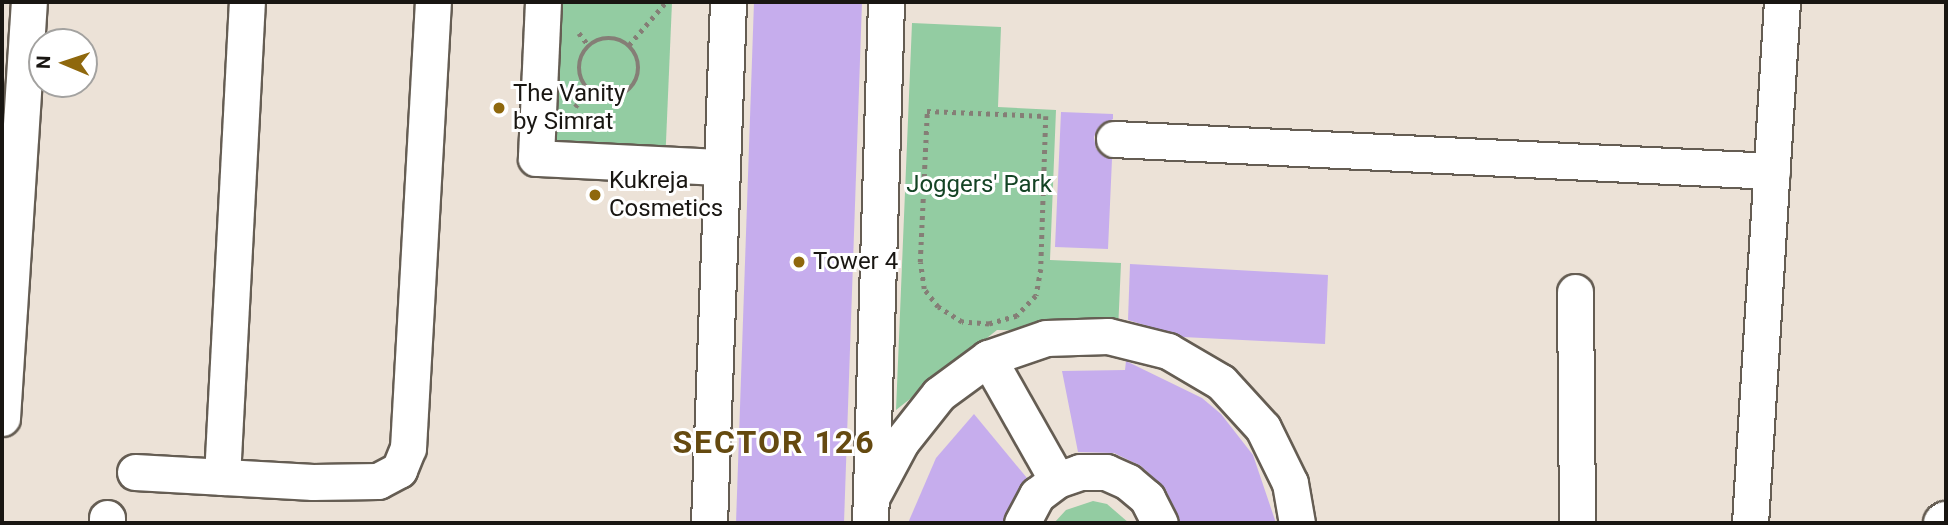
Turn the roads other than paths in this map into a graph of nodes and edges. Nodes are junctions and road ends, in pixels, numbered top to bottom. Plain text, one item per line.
1 (29, 2) edge
2 (247, 2) edge
3 (433, 2) edge
4 (544, 2) edge
5 (728, 2) edge
6 (886, 2) edge
7 (1783, 2) edge
8 (1114, 139) dead end
9 (722, 167) junction
10 (1772, 172) junction
11 (6, 247) edge
12 (1575, 292) dead end
13 (988, 358) junction
14 (2, 418) edge
15 (135, 472) dead end
16 (222, 477) junction
17 (1057, 480) junction
18 (871, 511) edge
19 (709, 523) edge
20 (1022, 523) edge
21 (1160, 523) edge
22 (1297, 523) edge
23 (1577, 523) edge
24 (1750, 523) edge

1 - 11 street
2 - 16 street
3 - 16 street
4 - 9 street
5 - 9 street
6 - 18 street
7 - 10 street
8 - 10 street
9 - 19 street
10 - 24 street
11 - 14 street
12 - 23 street
13 - 17 street
13 - 18 street
13 - 22 street
15 - 16 street
17 - 20 street
17 - 21 street

